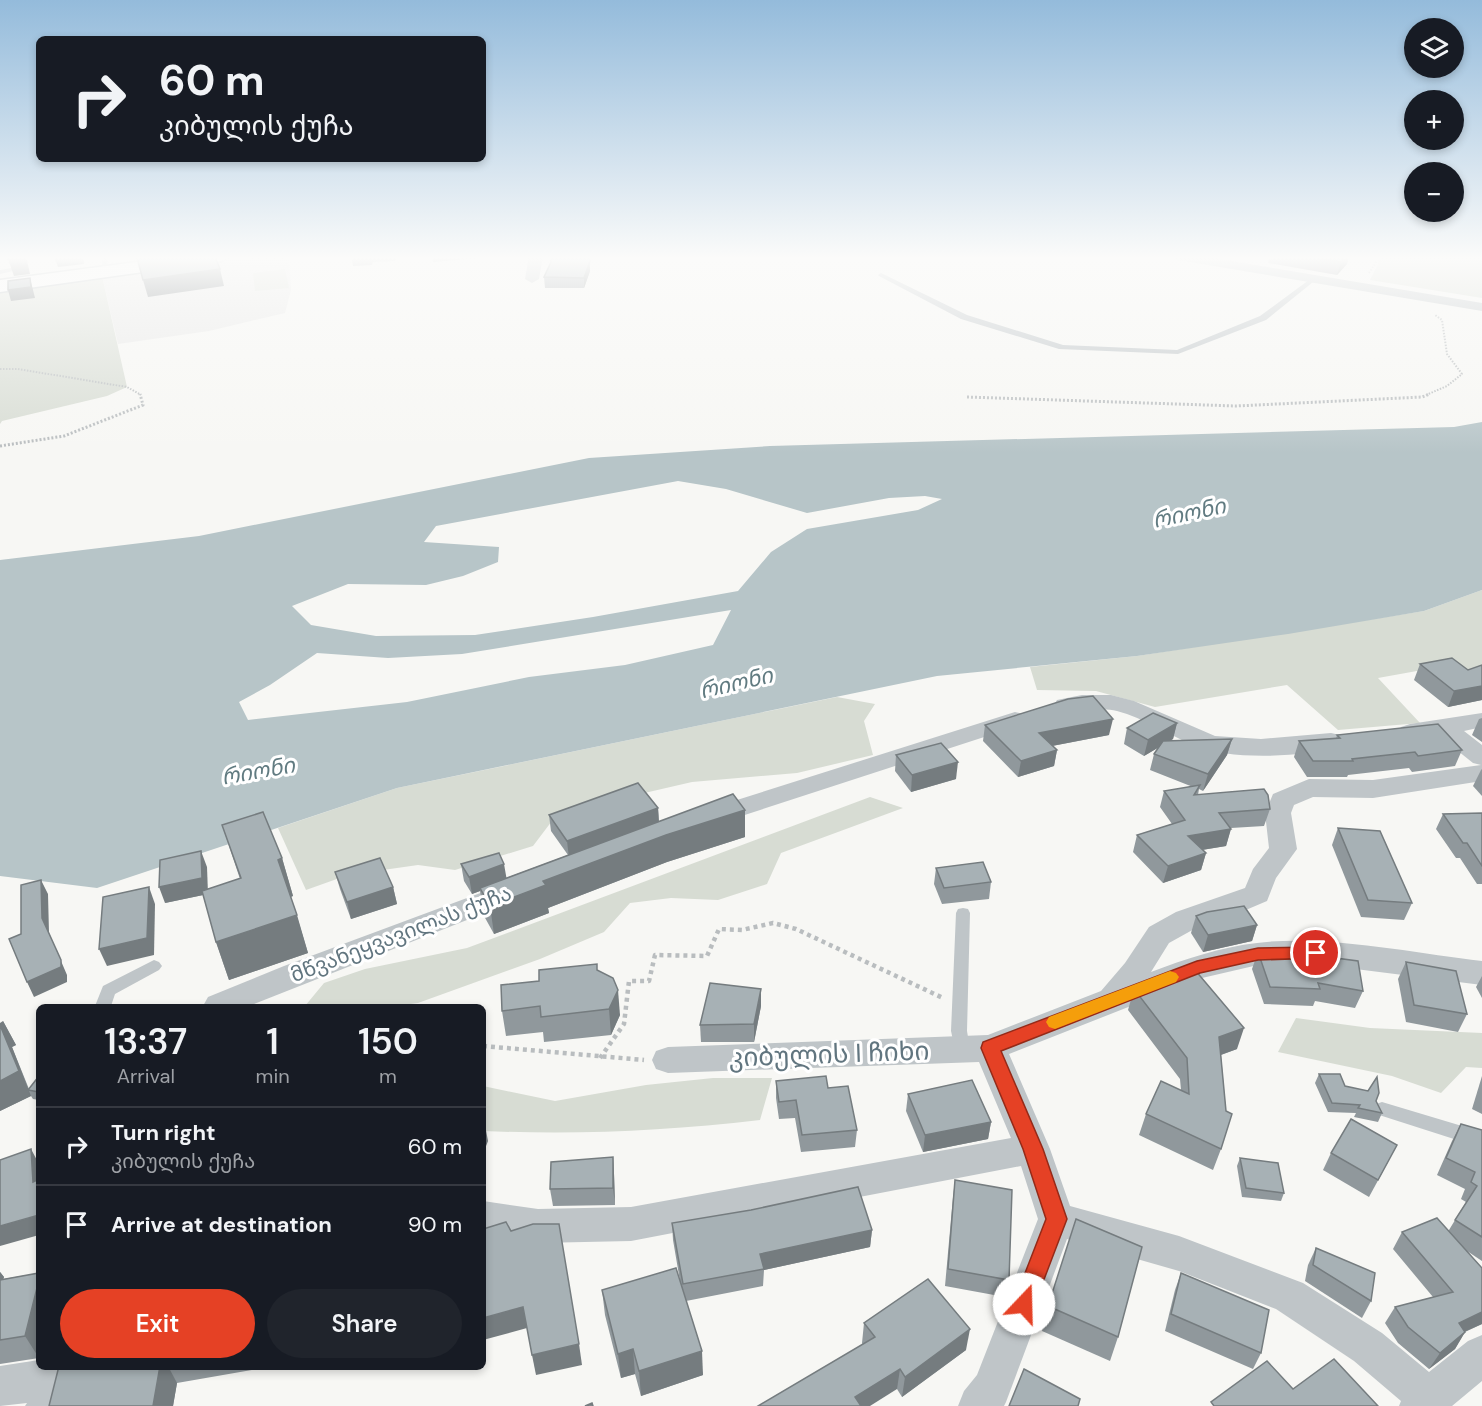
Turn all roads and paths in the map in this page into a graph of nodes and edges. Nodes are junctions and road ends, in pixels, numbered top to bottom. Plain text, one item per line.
1 (979, 322) edge
2 (1254, 322) edge
3 (1442, 322) edge
4 (0, 369) edge
5 (966, 397) dead end
6 (0, 446) edge
7 (1482, 720) edge
8 (1443, 727) junction
9 (1387, 735) edge
10 (1355, 739) edge
11 (1482, 757) edge
12 (1482, 773) edge
13 (688, 826) edge
14 (535, 883) edge
15 (963, 913) dead end
16 (154, 966) dead end
17 (1482, 973) edge
18 (1113, 999) junction
19 (104, 1004) edge
20 (224, 1004) edge
21 (960, 1006) junction
22 (486, 1046) edge
23 (976, 1048) junction
24 (600, 1058) junction
25 (658, 1060) joint
26 (1382, 1109) edge
27 (1482, 1140) edge
28 (1033, 1149) junction
29 (486, 1219) edge
30 (1056, 1219) junction
31 (1482, 1355) edge
32 (54, 1383) edge
33 (0, 1386) edge
34 (1424, 1402) edge
35 (979, 1406) edge

1 - 2 lane
3 - 5 path
4 - 6 path
7 - 8 street
8 - 9 street
8 - 11 street
10 - 13 street
12 - 18 street
14 - 20 street, მწვანეყვავილას ქუჩა
15 - 21 lane
16 - 19 lane
17 - 18 street, კიბულის I ჩიხი
18 - 23 street, კიბულის I ჩიხი
21 - 23 lane
21 - 24 path
22 - 24 path
23 - 25 street, კიბულის I ჩიხი
23 - 28 street
24 - 25 path
26 - 27 lane
28 - 29 street
28 - 30 street
30 - 34 street
30 - 35 street
31 - 34 street
32 - 33 street

